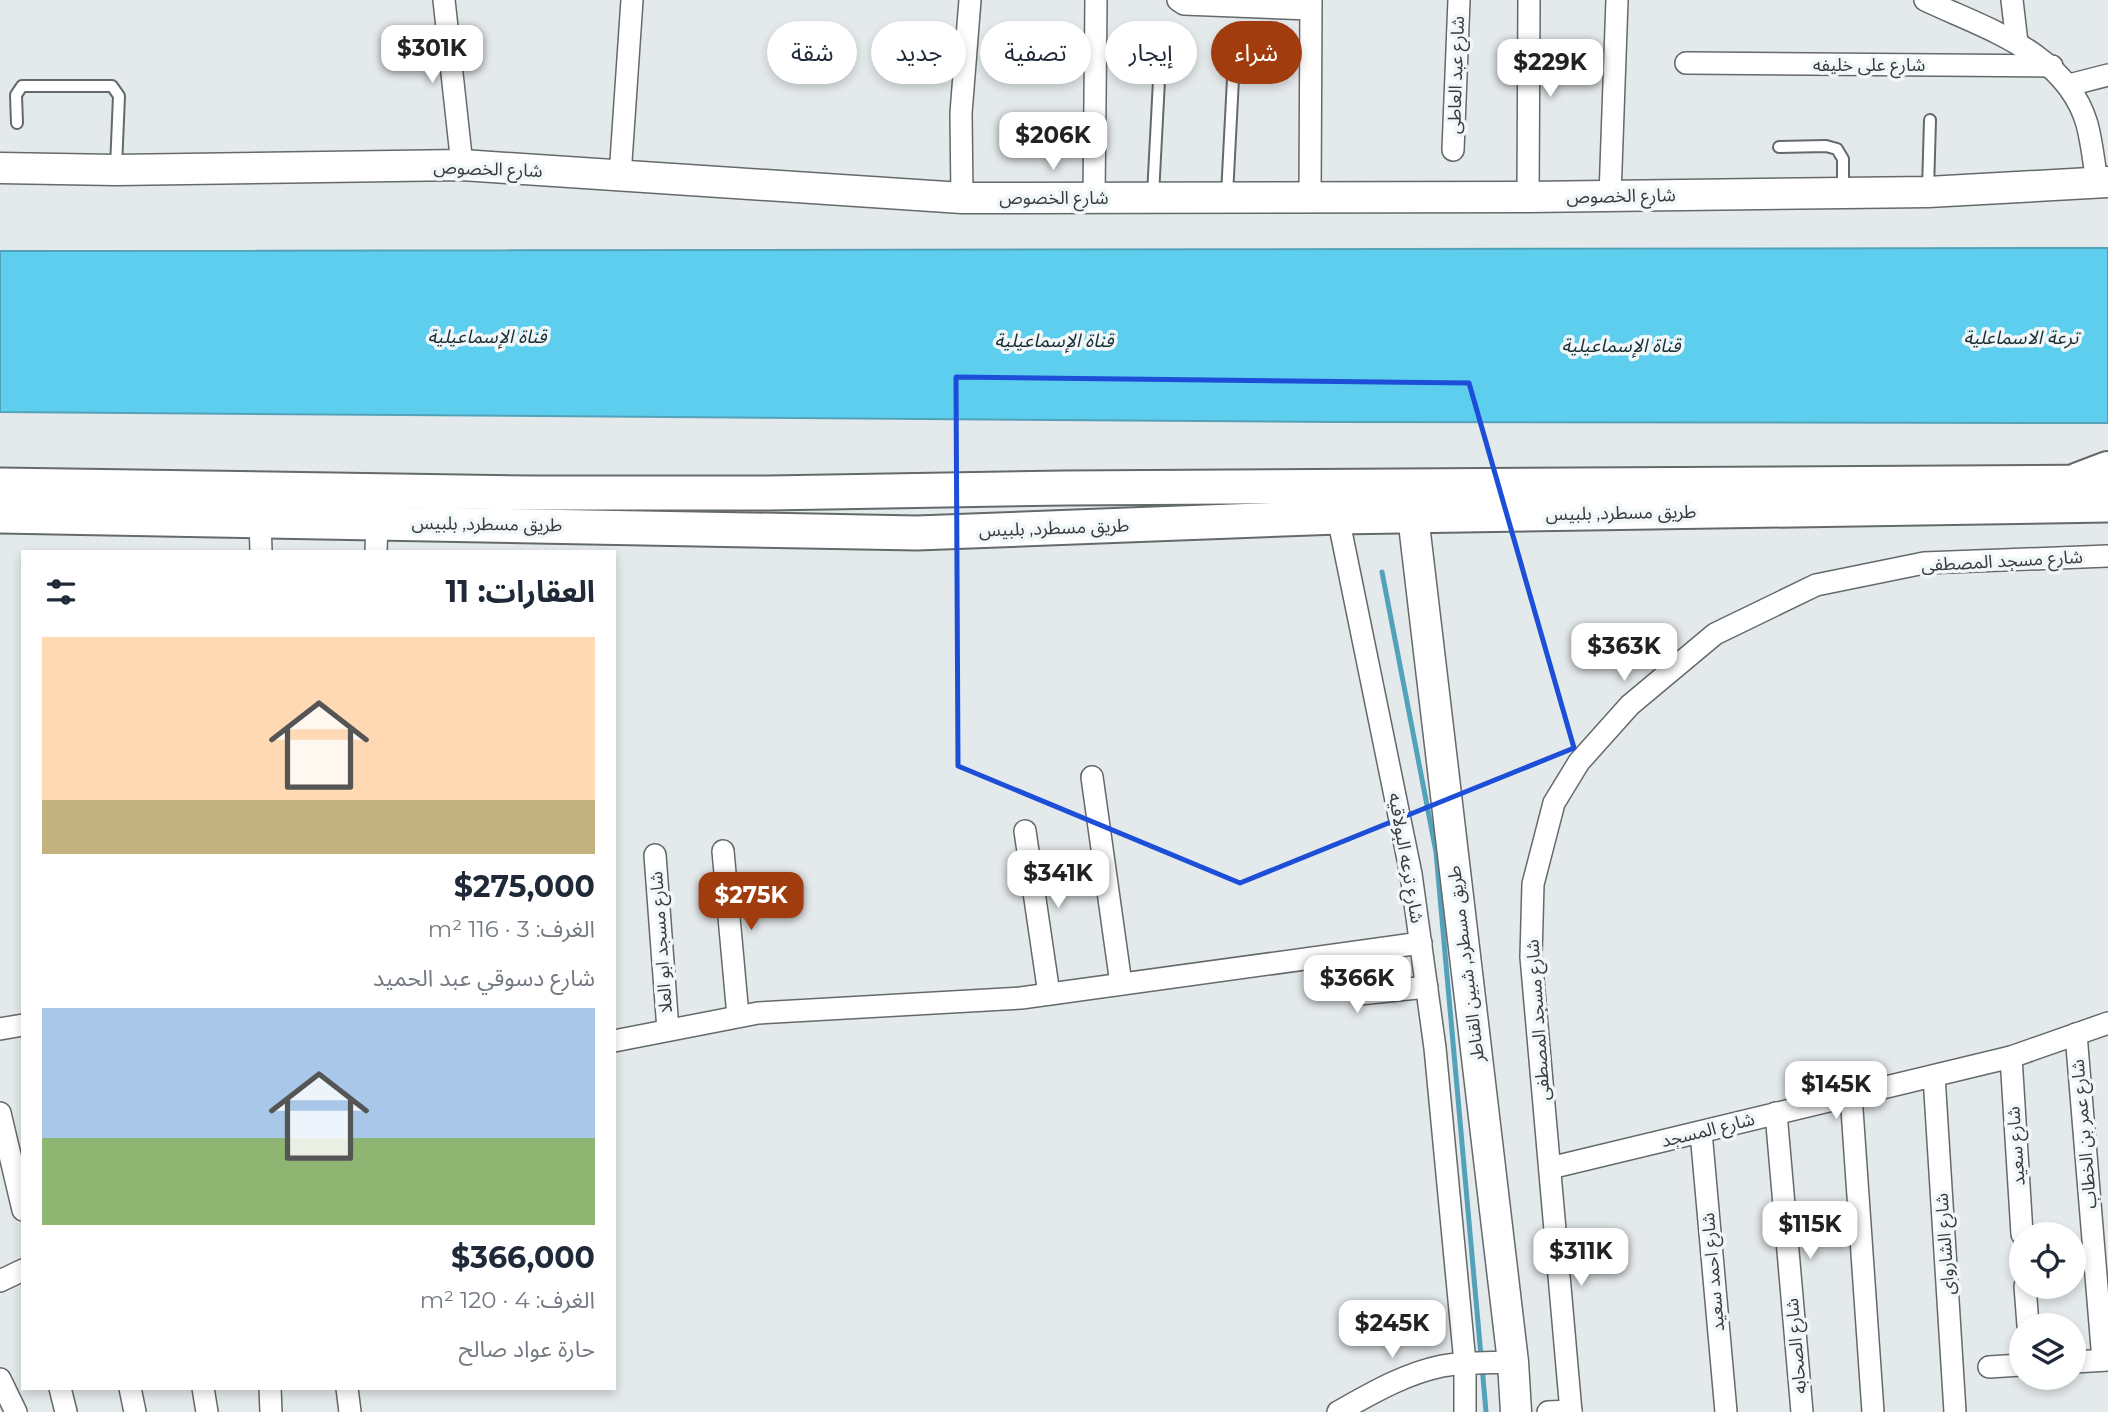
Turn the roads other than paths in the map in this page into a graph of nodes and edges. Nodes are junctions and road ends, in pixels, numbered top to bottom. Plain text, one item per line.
1 (444, 0) edge
2 (632, 0) edge
3 (970, 0) edge
4 (1096, 0) edge
5 (1178, 0) edge
6 (1459, 0) edge
7 (1529, 0) edge
8 (1617, 0) edge
9 (1925, 0) edge
10 (2012, 0) edge
11 (1244, 3) edge
12 (1310, 4) edge
13 (2018, 43) junction
14 (1686, 63) dead end
15 (2052, 66) junction
16 (2108, 75) edge
17 (1159, 84) edge
18 (1233, 84) edge
19 (2069, 85) junction
20 (1930, 120) dead end
21 (17, 123) dead end
22 (1779, 146) dead end
23 (1453, 150) dead end
24 (462, 165) junction
25 (0, 168) edge
26 (116, 170) junction
27 (620, 176) junction
28 (2103, 182) edge
29 (1928, 192) junction
30 (1843, 193) junction
31 (1610, 196) junction
32 (1094, 197) junction
33 (1153, 197) junction
34 (1310, 197) junction
35 (1528, 197) junction
36 (962, 198) junction
37 (1227, 198) junction
38 (2098, 478) edge
39 (0, 485) edge
40 (2108, 505) edge
41 (0, 516) edge
42 (1413, 516) junction
43 (1338, 517) junction
44 (261, 535) edge
45 (376, 536) edge
46 (2108, 556) edge
47 (1092, 777) dead end
48 (1025, 831) dead end
49 (723, 851) dead end
50 (654, 855) dead end
51 (1421, 943) junction
52 (1352, 953) junction
53 (1121, 984) junction
54 (1427, 987) junction
55 (1049, 994) junction
56 (738, 1016) junction
57 (2108, 1023) edge
58 (21, 1025) edge
59 (0, 1029) edge
60 (668, 1030) junction
61 (2076, 1034) junction
62 (616, 1041) edge
63 (2011, 1057) junction
64 (1934, 1076) junction
65 (1851, 1096) junction
66 (0, 1113) edge
67 (1776, 1113) junction
68 (1701, 1132) junction
69 (4, 1154) edge
70 (1550, 1168) junction
71 (21, 1204) edge
72 (2021, 1222) edge
73 (21, 1271) edge
74 (0, 1281) edge
75 (2106, 1360) edge
76 (2086, 1361) edge
77 (1513, 1362) junction
78 (1465, 1363) junction
79 (2009, 1366) edge
80 (1989, 1367) dead end
81 (0, 1379) edge
82 (60, 1390) edge
83 (130, 1390) edge
84 (203, 1390) edge
85 (270, 1390) edge
86 (347, 1390) edge
87 (16, 1412) edge
88 (66, 1412) edge
89 (135, 1412) edge
90 (207, 1412) edge
91 (271, 1412) edge
92 (350, 1412) edge
93 (1338, 1412) edge
94 (1465, 1412) edge
95 (1516, 1412) edge
96 (1548, 1412) edge
97 (1571, 1412) edge
98 (1726, 1412) edge
99 (1802, 1412) edge
100 (1873, 1412) edge
101 (1955, 1412) edge

1 - 24 street
2 - 27 street
3 - 36 street
4 - 32 street
5 - 11 street
6 - 23 street, شارع عبد العاطى
7 - 35 street
8 - 31 street
9 - 13 street
10 - 13 street
11 - 12 street
12 - 34 street
13 - 15 street
14 - 15 street, شارع على خليفه
15 - 19 street
16 - 19 street
17 - 33 lane
18 - 37 lane
19 - 28 street
20 - 29 lane
21 - 26 lane
22 - 30 lane
24 - 26 main road, شارع الخصوص
24 - 27 main road, شارع الخصوص
25 - 26 main road, شارع الخصوص
27 - 36 main road, شارع الخصوص
28 - 29 main road, شارع الخصوص
29 - 30 main road, شارع الخصوص
30 - 31 main road, شارع الخصوص
31 - 35 main road, شارع الخصوص
32 - 33 main road, شارع الخصوص
32 - 36 main road, شارع الخصوص
33 - 37 main road, شارع الخصوص
34 - 35 main road, شارع الخصوص
34 - 37 main road, شارع الخصوص
38 - 39 main road, طريق مسطرد, بلبيس
40 - 42 main road, طريق مسطرد, بلبيس
41 - 44 main road, طريق مسطرد, بلبيس
42 - 43 main road, طريق مسطرد, بلبيس
42 - 77 main road, طريق مسطرد, شبين القناطر
43 - 45 main road, طريق مسطرد, بلبيس
43 - 51 street, شارع ترعه البولاقيه
44 - 45 main road, طريق مسطرد, بلبيس
46 - 70 street, شارع مسجد المصطفى
47 - 53 street
48 - 55 street
49 - 56 street
50 - 60 street, شارع مسجد ابو العلا
51 - 52 street
51 - 54 street, شارع ترعه البولاقيه
52 - 53 street
52 - 54 street
53 - 55 street
54 - 78 street, شارع ترعه البولاقيه
55 - 56 street
56 - 60 street
57 - 61 street, شارع المسجد
58 - 59 street
60 - 62 street
61 - 63 street, شارع المسجد
61 - 75 street, شارع عمر بن الخطاب
63 - 64 street, شارع المسجد
63 - 72 street, شارع سعيد
64 - 65 street, شارع المسجد
64 - 101 street, شارع الشارواى
65 - 67 street, شارع المسجد
65 - 100 street
66 - 69 street
67 - 68 street, شارع المسجد
67 - 99 street, شارع الصحابه
68 - 70 street, شارع المسجد
68 - 98 street, شارع احمد سعيد
69 - 71 street
70 - 97 street, شارع مسجد المصطفى
73 - 74 street
75 - 76 street
77 - 78 street
77 - 95 main road, طريق مسطرد, شبين القناطر
78 - 93 street
78 - 94 street, شارع ترعه البولاقيه
79 - 80 street
81 - 87 street
82 - 88 street
83 - 89 street
84 - 90 street
85 - 91 street
86 - 92 street
96 - 97 street

